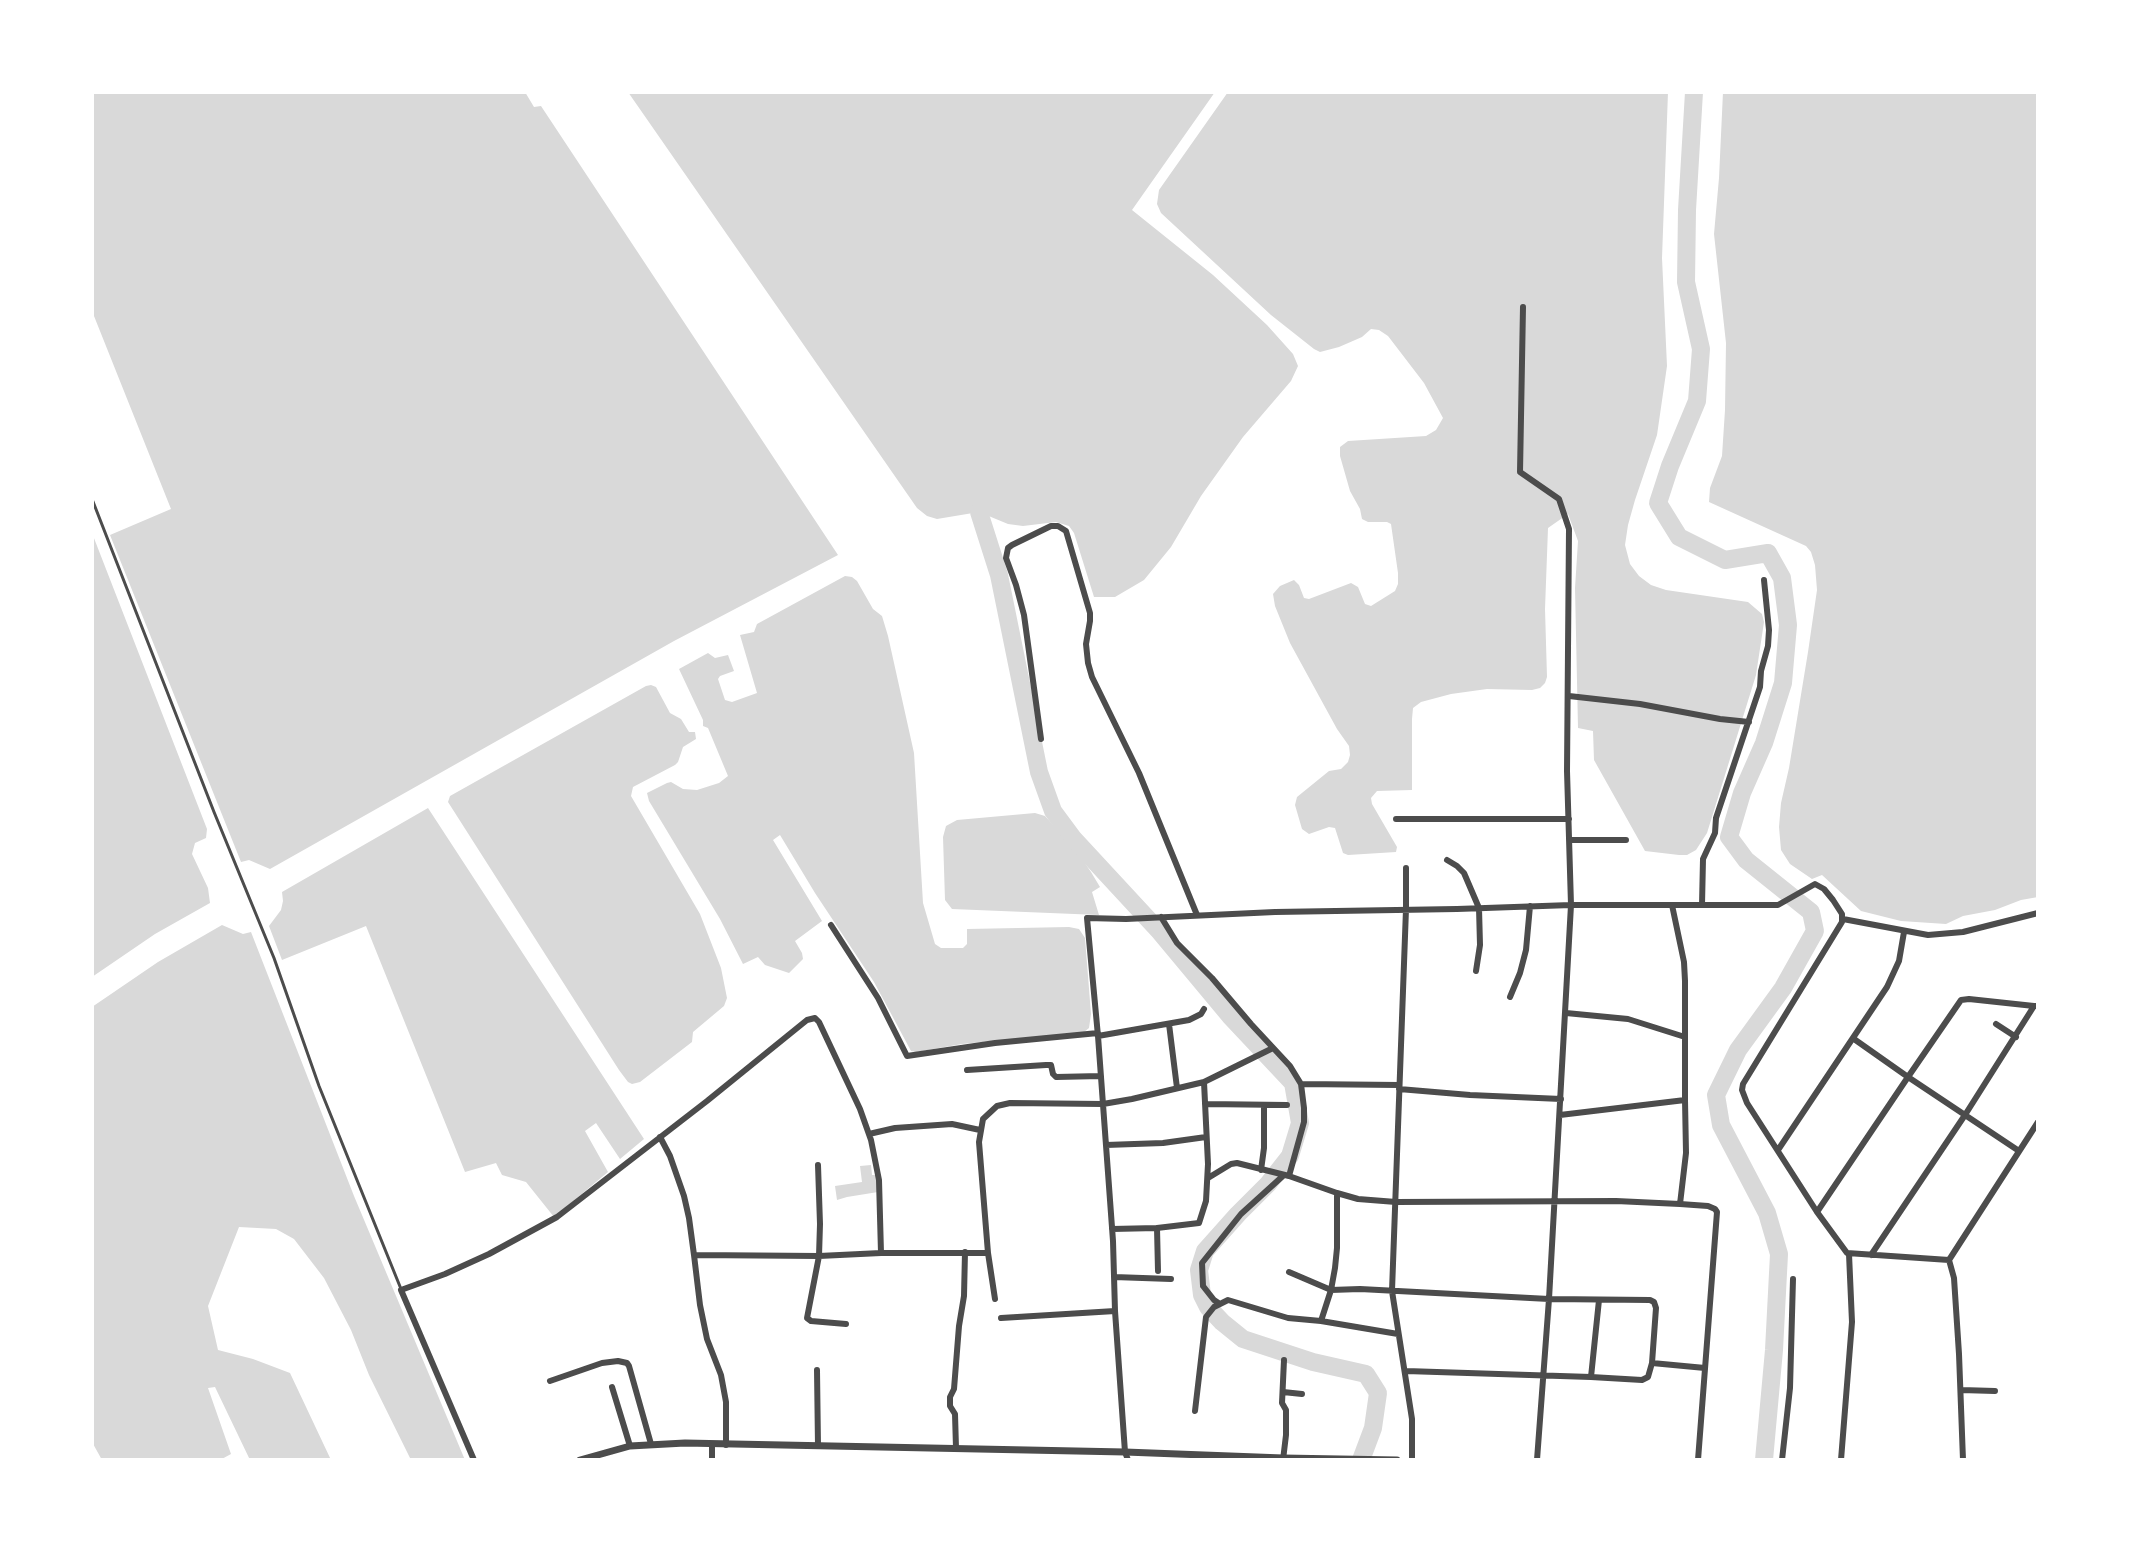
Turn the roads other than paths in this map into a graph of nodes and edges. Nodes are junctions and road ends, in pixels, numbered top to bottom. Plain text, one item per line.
1 (1523, 307) dead end
2 (92, 499) edge
3 (1764, 580) dead end
4 (1569, 696) junction
5 (1749, 722) junction
6 (1041, 739) dead end
7 (1396, 819) dead end
8 (1569, 819) junction
9 (1569, 840) junction
10 (1626, 840) dead end
11 (1447, 860) dead end
12 (1406, 868) dead end
13 (1571, 905) junction
14 (1672, 905) junction
15 (1702, 905) junction
16 (1530, 906) junction
17 (1479, 908) junction
18 (1406, 909) junction
19 (2038, 913) edge
20 (1197, 915) junction
21 (1159, 918) junction
22 (1843, 919) junction
23 (831, 925) dead end
24 (1904, 932) junction
25 (1476, 971) dead end
26 (1510, 997) dead end
27 (2036, 1006) edge
28 (1204, 1009) dead end
29 (1566, 1013) junction
30 (1169, 1024) junction
31 (1996, 1024) dead end
32 (1098, 1034) junction
33 (1685, 1037) junction
34 (2016, 1037) junction
35 (1854, 1039) junction
36 (1272, 1049) junction
37 (967, 1070) dead end
38 (1101, 1076) junction
39 (1908, 1077) junction
40 (1204, 1082) junction
41 (1301, 1084) junction
42 (1399, 1087) junction
43 (1177, 1088) junction
44 (1561, 1099) junction
45 (1685, 1100) junction
46 (1103, 1104) junction
47 (1205, 1104) junction
48 (1287, 1105) dead end
49 (1264, 1106) junction
50 (1560, 1115) junction
51 (1965, 1115) junction
52 (2038, 1122) edge
53 (980, 1130) junction
54 (869, 1134) junction
55 (660, 1137) junction
56 (1206, 1137) junction
57 (1106, 1145) junction
58 (1778, 1150) junction
59 (2019, 1151) junction
60 (818, 1165) dead end
61 (1264, 1170) junction
62 (1284, 1176) junction
63 (1208, 1178) junction
64 (1337, 1193) junction
65 (1396, 1202) junction
66 (1554, 1202) junction
67 (1680, 1204) junction
68 (1817, 1212) junction
69 (1157, 1228) junction
70 (1112, 1229) junction
71 (965, 1252) junction
72 (881, 1253) junction
73 (988, 1253) junction
74 (1849, 1254) junction
75 (694, 1255) junction
76 (1871, 1255) junction
77 (819, 1256) junction
78 (1949, 1260) junction
79 (1158, 1271) dead end
80 (1289, 1272) dead end
81 (1114, 1277) junction
82 (1171, 1279) dead end
83 (1793, 1279) dead end
84 (401, 1290) junction
85 (1331, 1290) junction
86 (1392, 1291) junction
87 (995, 1299) dead end
88 (1549, 1299) junction
89 (1599, 1300) junction
90 (1217, 1306) junction
91 (1115, 1311) junction
92 (1001, 1318) dead end
93 (1321, 1321) junction
94 (846, 1324) dead end
95 (1398, 1334) junction
96 (1284, 1360) dead end
97 (1652, 1363) junction
98 (1705, 1368) junction
99 (817, 1370) dead end
100 (1406, 1371) junction
101 (1544, 1376) junction
102 (1591, 1377) junction
103 (550, 1381) dead end
104 (612, 1387) dead end
105 (1961, 1390) junction
106 (1995, 1391) dead end
107 (1283, 1392) junction
108 (1302, 1394) dead end
109 (1195, 1411) dead end
110 (651, 1444) junction
111 (712, 1444) junction
112 (726, 1445) junction
113 (630, 1446) junction
114 (818, 1446) junction
115 (956, 1448) junction
116 (1004, 1449) junction
117 (612, 1450) junction
118 (1127, 1456) edge
119 (1283, 1459) edge
120 (1343, 1459) edge
121 (1364, 1459) edge
122 (474, 1460) edge
123 (580, 1460) edge
124 (615, 1460) edge
125 (712, 1460) edge
126 (1005, 1460) edge
127 (1377, 1460) edge
128 (1397, 1460) edge
129 (1412, 1460) edge
130 (1537, 1460) edge
131 (1698, 1460) edge
132 (1782, 1460) edge
133 (1841, 1460) edge
134 (1963, 1460) edge

1 - 4 street
2 - 84 lane
3 - 5 street
4 - 5 street
4 - 8 street
5 - 15 street
6 - 20 street
7 - 8 street
8 - 9 street
9 - 10 street
9 - 13 street
11 - 17 street
12 - 18 street
13 - 14 street
13 - 16 street
13 - 29 street
14 - 15 street
14 - 33 street
15 - 22 street
16 - 17 street
16 - 26 street
17 - 18 street
17 - 25 street
18 - 20 street
18 - 42 street
19 - 24 street
20 - 21 street
21 - 32 street
21 - 36 street
22 - 24 street
22 - 58 street
23 - 32 street
24 - 35 street
27 - 34 street
27 - 39 street
28 - 30 street
29 - 33 street
29 - 44 street
30 - 32 street
30 - 43 street
31 - 34 street
32 - 38 street
33 - 45 street
34 - 51 street
35 - 39 street
35 - 58 street
36 - 40 street
36 - 41 street
37 - 38 street
38 - 46 street
39 - 51 street
39 - 68 street
40 - 43 street
40 - 47 street
41 - 42 street
41 - 62 street
42 - 44 street
42 - 65 street
43 - 46 street
44 - 50 street
45 - 50 street
45 - 67 street
46 - 53 street
46 - 57 street
47 - 49 street
47 - 56 street
48 - 49 street
49 - 61 street
50 - 66 street
51 - 59 street
51 - 76 street
52 - 59 street
53 - 54 street
53 - 73 street
54 - 55 street
54 - 72 street
55 - 75 street
55 - 84 street
56 - 57 street
56 - 63 street
57 - 70 street
58 - 68 street
59 - 78 street
60 - 77 street
61 - 62 street
61 - 63 street
62 - 64 street
62 - 90 street
63 - 69 street
64 - 65 street
64 - 85 street
65 - 66 street
65 - 86 street
66 - 67 street
66 - 88 street
67 - 98 street
68 - 74 street
69 - 70 street
69 - 79 street
70 - 81 street
71 - 72 street
71 - 73 street
71 - 115 street
72 - 77 street
73 - 87 street
74 - 76 street
74 - 133 street
75 - 77 street
75 - 112 street
76 - 78 street
77 - 94 street
78 - 105 street
80 - 85 street
81 - 82 street
81 - 91 street
83 - 132 street
84 - 122 street
85 - 86 street
85 - 93 street
86 - 88 street
86 - 95 street
88 - 89 street
88 - 101 street
89 - 97 street
89 - 102 street
90 - 93 street
90 - 109 street
91 - 92 street
91 - 118 street
93 - 95 street
95 - 100 street
96 - 107 street
97 - 98 street
97 - 102 street
98 - 131 street
99 - 114 street
100 - 101 street
100 - 129 street
101 - 102 street
101 - 130 street
103 - 110 street
104 - 113 street
105 - 106 street
105 - 134 street
107 - 108 street
107 - 119 street
110 - 111 street
110 - 113 street
111 - 112 street
111 - 125 street
112 - 114 street
113 - 117 street
114 - 115 street
115 - 116 street
116 - 118 street
116 - 126 street
117 - 123 street
117 - 124 street
118 - 119 street
119 - 120 street
120 - 121 street
121 - 127 street
127 - 128 street

